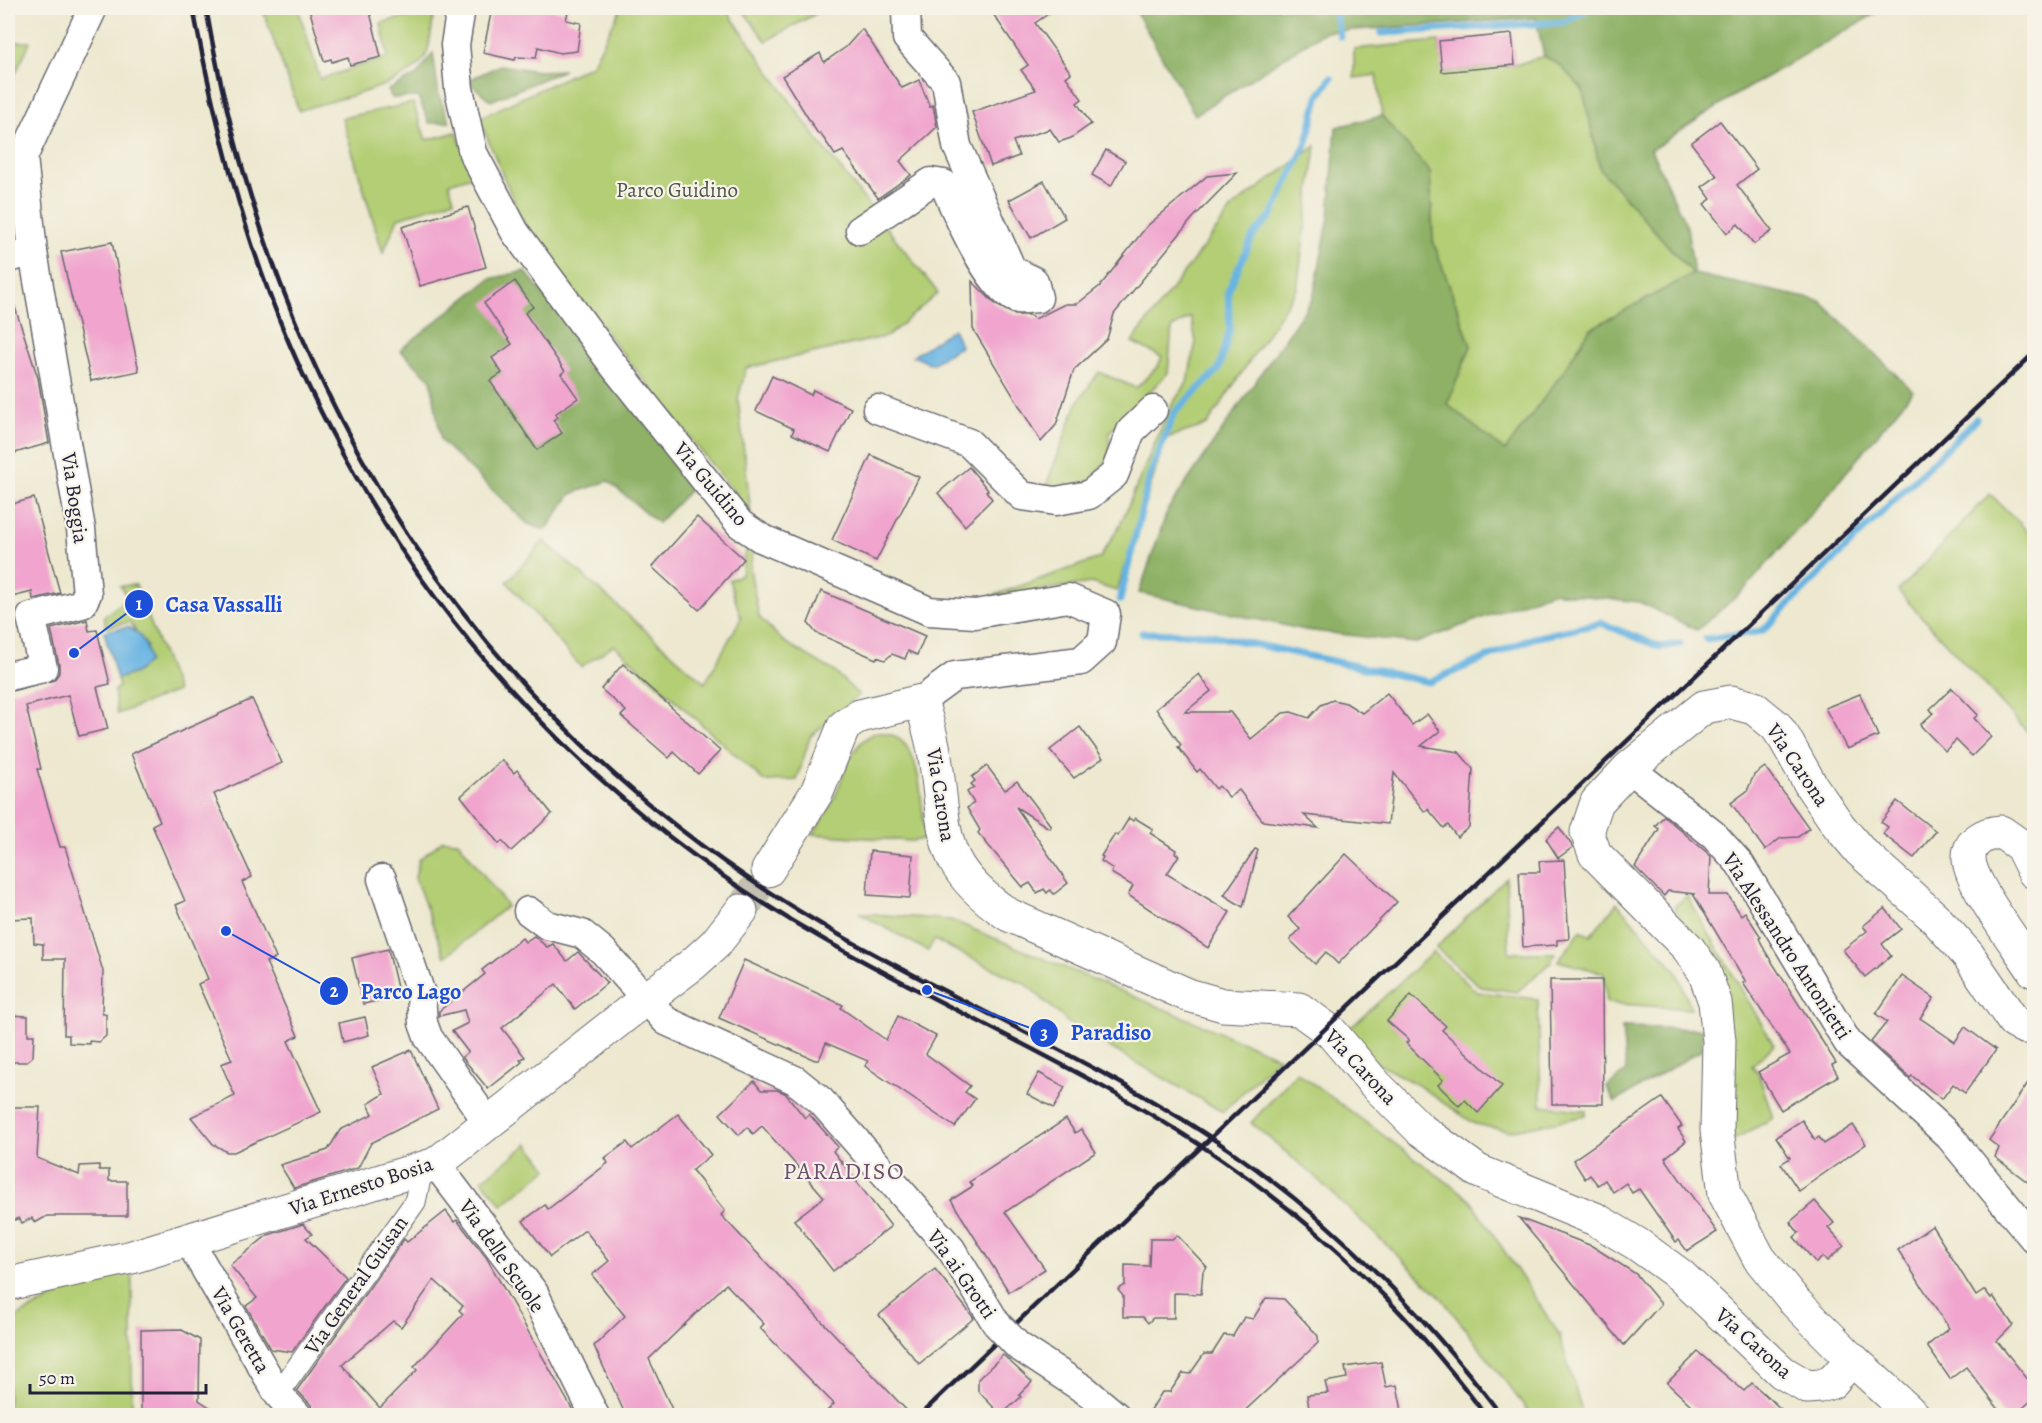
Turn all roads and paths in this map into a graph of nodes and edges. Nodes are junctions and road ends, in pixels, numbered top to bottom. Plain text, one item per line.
1 (93, 8) edge
2 (461, 8) edge
3 (906, 8) edge
4 (860, 230) dead end
5 (20, 255) edge
6 (877, 409) dead end
7 (1153, 410) dead end
8 (8, 675) edge
9 (921, 701) junction
10 (1629, 768) junction
11 (768, 870) tunnel mouth
12 (2034, 872) edge
13 (382, 879) dead end
14 (741, 910) tunnel mouth
15 (528, 911) dead end
16 (2034, 971) edge
17 (645, 1000) junction
18 (2034, 1026) edge
19 (488, 1123) junction
20 (429, 1167) junction
21 (2034, 1239) edge
22 (189, 1241) junction
23 (8, 1284) edge
24 (1852, 1359) junction
25 (275, 1405) edge
26 (298, 1416) edge
27 (595, 1416) edge
28 (1116, 1416) edge
29 (1914, 1416) edge

1 - 5 street
2 - 9 street, Via Guidino
3 - 4 street
5 - 8 street, Via Boggia
6 - 7 street
9 - 11 street
9 - 24 street, Via Carona
10 - 18 street, Via Carona
10 - 21 street, Via Alessandro Antonietti
10 - 24 street, Via Carona
12 - 16 street
13 - 19 street
14 - 17 street, Via Ernesto Bosia
15 - 17 street, Via ai Grotti
17 - 19 street, Via Ernesto Bosia
17 - 28 street, Via ai Grotti, bridge
19 - 20 street, Via Ernesto Bosia
20 - 22 street, Via Ernesto Bosia
20 - 25 street, Via General Guisan
20 - 27 street, Via delle Scuole
22 - 23 street, Via Ernesto Bosia
22 - 25 street, Via Geretta
24 - 29 street
25 - 26 street, Via Geretta

